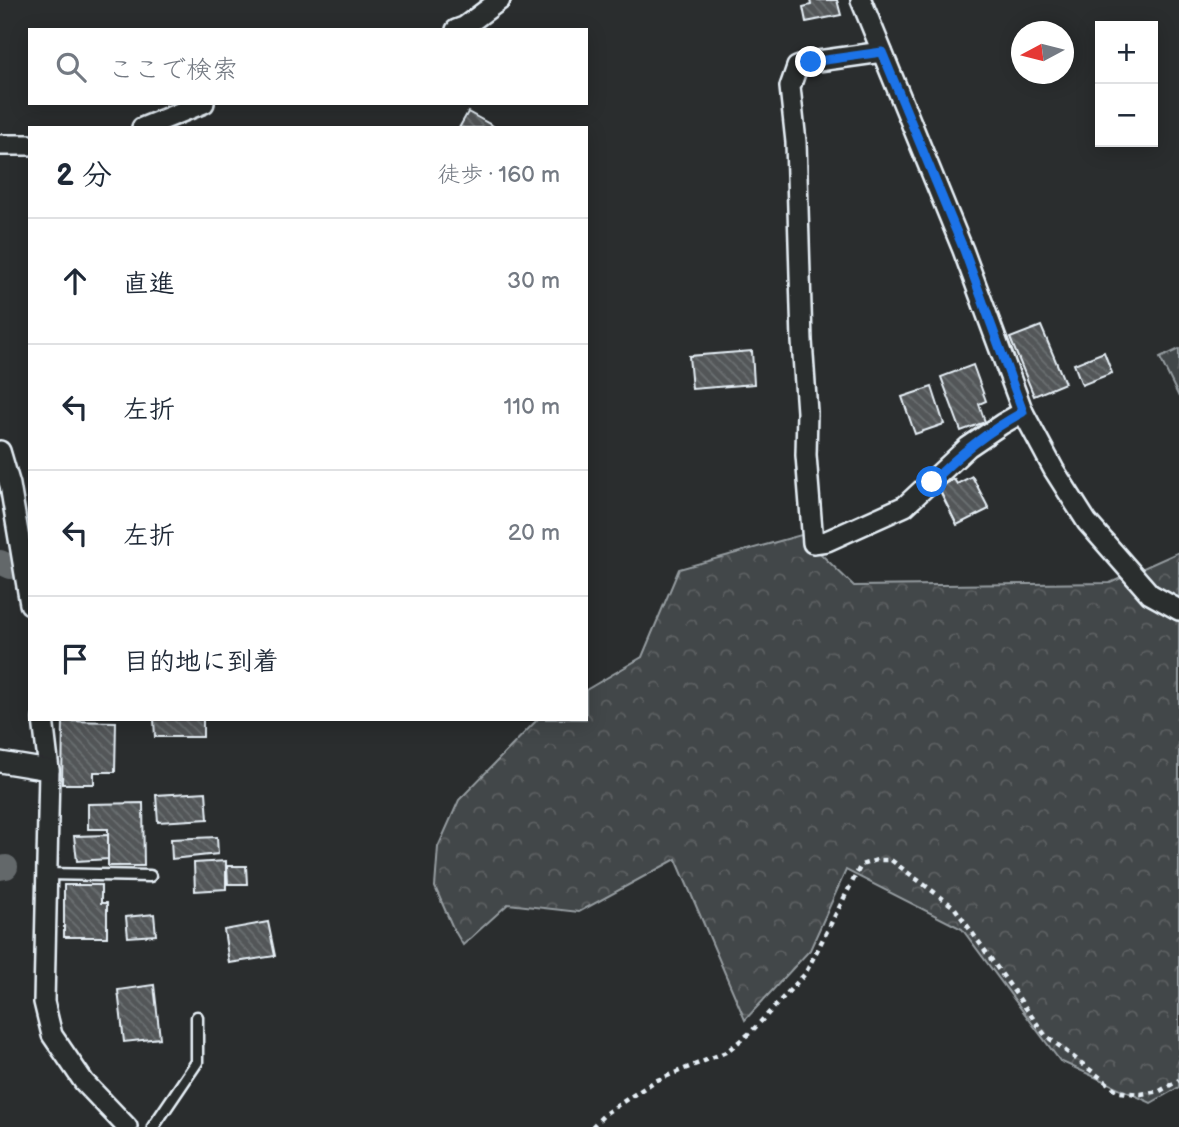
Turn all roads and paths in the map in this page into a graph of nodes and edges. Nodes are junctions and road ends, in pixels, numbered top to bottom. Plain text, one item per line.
1 (500, 0) edge
2 (861, 0) edge
3 (461, 28) edge
4 (882, 52) junction
5 (199, 105) edge
6 (147, 126) edge
7 (0, 145) edge
8 (28, 145) edge
9 (1023, 412) junction
10 (0, 450) edge
11 (28, 592) edge
12 (1179, 610) edge
13 (43, 721) edge
14 (0, 762) edge
15 (49, 770) junction
16 (47, 874) junction
17 (150, 876) dead end
18 (197, 1017) dead end
19 (1179, 1080) edge
20 (127, 1127) edge
21 (153, 1127) edge
22 (593, 1127) edge

1 - 3 street
2 - 4 street
4 - 9 street
4 - 9 street
5 - 6 street
7 - 8 street
9 - 12 street
10 - 11 street
13 - 15 street
14 - 15 street
15 - 16 street
16 - 17 lane
16 - 20 street
18 - 21 lane
19 - 22 path

